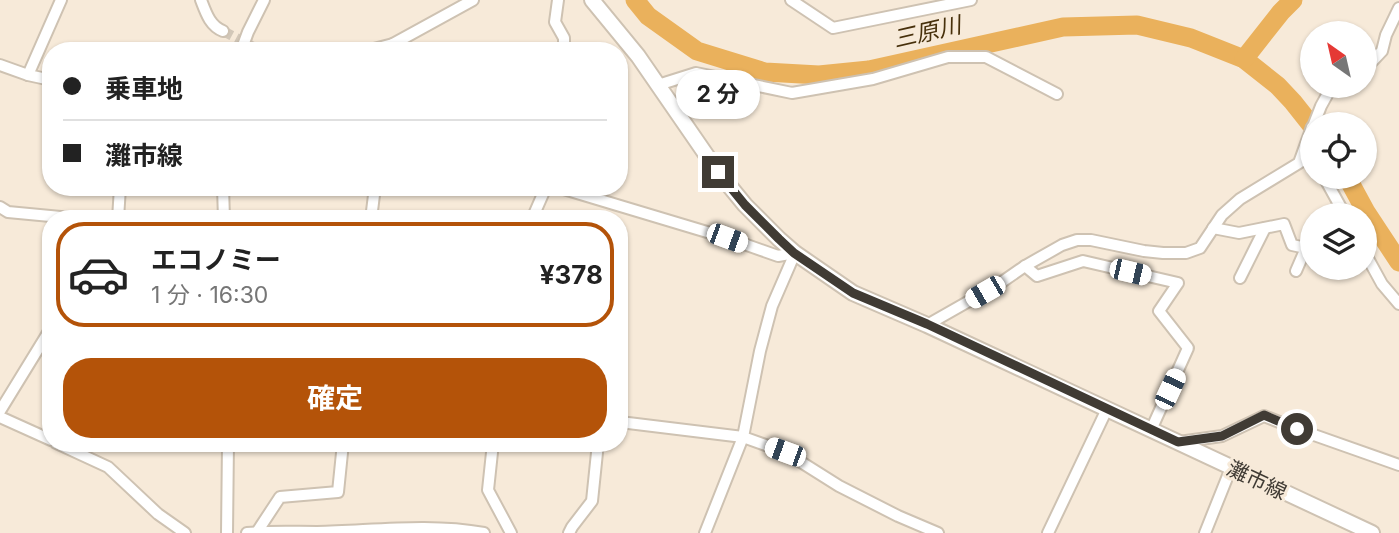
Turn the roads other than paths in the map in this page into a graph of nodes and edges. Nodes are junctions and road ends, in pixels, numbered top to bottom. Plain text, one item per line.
1 (61, 0) edge
2 (201, 0) edge
3 (264, 0) edge
4 (473, 0) edge
5 (558, 0) edge
6 (592, 0) edge
7 (791, 0) edge
8 (971, 0) edge
9 (1399, 8) edge
10 (223, 31) tunnel mouth
11 (1386, 35) junction
12 (1399, 37) edge
13 (43, 42) edge
14 (245, 42) edge
15 (401, 42) edge
16 (564, 42) edge
17 (626, 42) edge
18 (42, 43) edge
19 (628, 44) edge
20 (1377, 56) edge
21 (0, 65) edge
22 (28, 75) junction
23 (42, 78) edge
24 (658, 85) junction
25 (1057, 94) dead end
26 (1300, 161) edge
27 (587, 196) edge
28 (0, 207) edge
29 (42, 215) edge
30 (1213, 228) junction
31 (1265, 228) junction
32 (794, 253) junction
33 (1026, 266) junction
34 (1296, 271) dead end
35 (1377, 276) edge
36 (1240, 278) dead end
37 (1399, 304) edge
38 (927, 324) junction
39 (42, 343) edge
40 (1107, 409) junction
41 (0, 411) edge
42 (0, 417) edge
43 (628, 423) edge
44 (1151, 430) junction
45 (42, 436) edge
46 (743, 437) junction
47 (1178, 442) junction
48 (76, 452) edge
49 (228, 452) edge
50 (342, 452) edge
51 (492, 452) edge
52 (597, 452) edge
53 (1399, 466) edge
54 (1231, 468) junction
55 (351, 531) edge
56 (1365, 532) edge
57 (185, 533) edge
58 (227, 533) edge
59 (252, 533) edge
60 (484, 533) edge
61 (511, 533) edge
62 (569, 533) edge
63 (705, 533) edge
64 (938, 533) edge
65 (1048, 533) edge
66 (1205, 533) edge

1 - 13 street
2 - 10 street
3 - 14 street
4 - 15 street
5 - 16 street
6 - 17 main road, 灘市線
7 - 8 street
9 - 11 street
11 - 12 street
11 - 20 street
18 - 22 street
19 - 24 main road, 灘市線
21 - 22 street
22 - 23 street
24 - 25 street
24 - 32 main road, 灘市線
26 - 30 street
27 - 32 street
28 - 29 street
30 - 31 street
30 - 33 street
31 - 34 street
31 - 36 street
32 - 38 main road, 灘市線
32 - 46 street
33 - 38 street
33 - 44 street
35 - 37 street
38 - 40 main road, 灘市線
39 - 41 street
40 - 44 main road, 灘市線
40 - 65 street
42 - 45 street
43 - 46 street
44 - 47 main road, 灘市線
46 - 63 street
46 - 64 street
47 - 53 street
47 - 54 main road, 灘市線
48 - 57 street
49 - 58 street
50 - 59 street
51 - 61 street
52 - 62 street
54 - 56 main road, 灘市線
54 - 66 street
55 - 59 street
55 - 60 street

